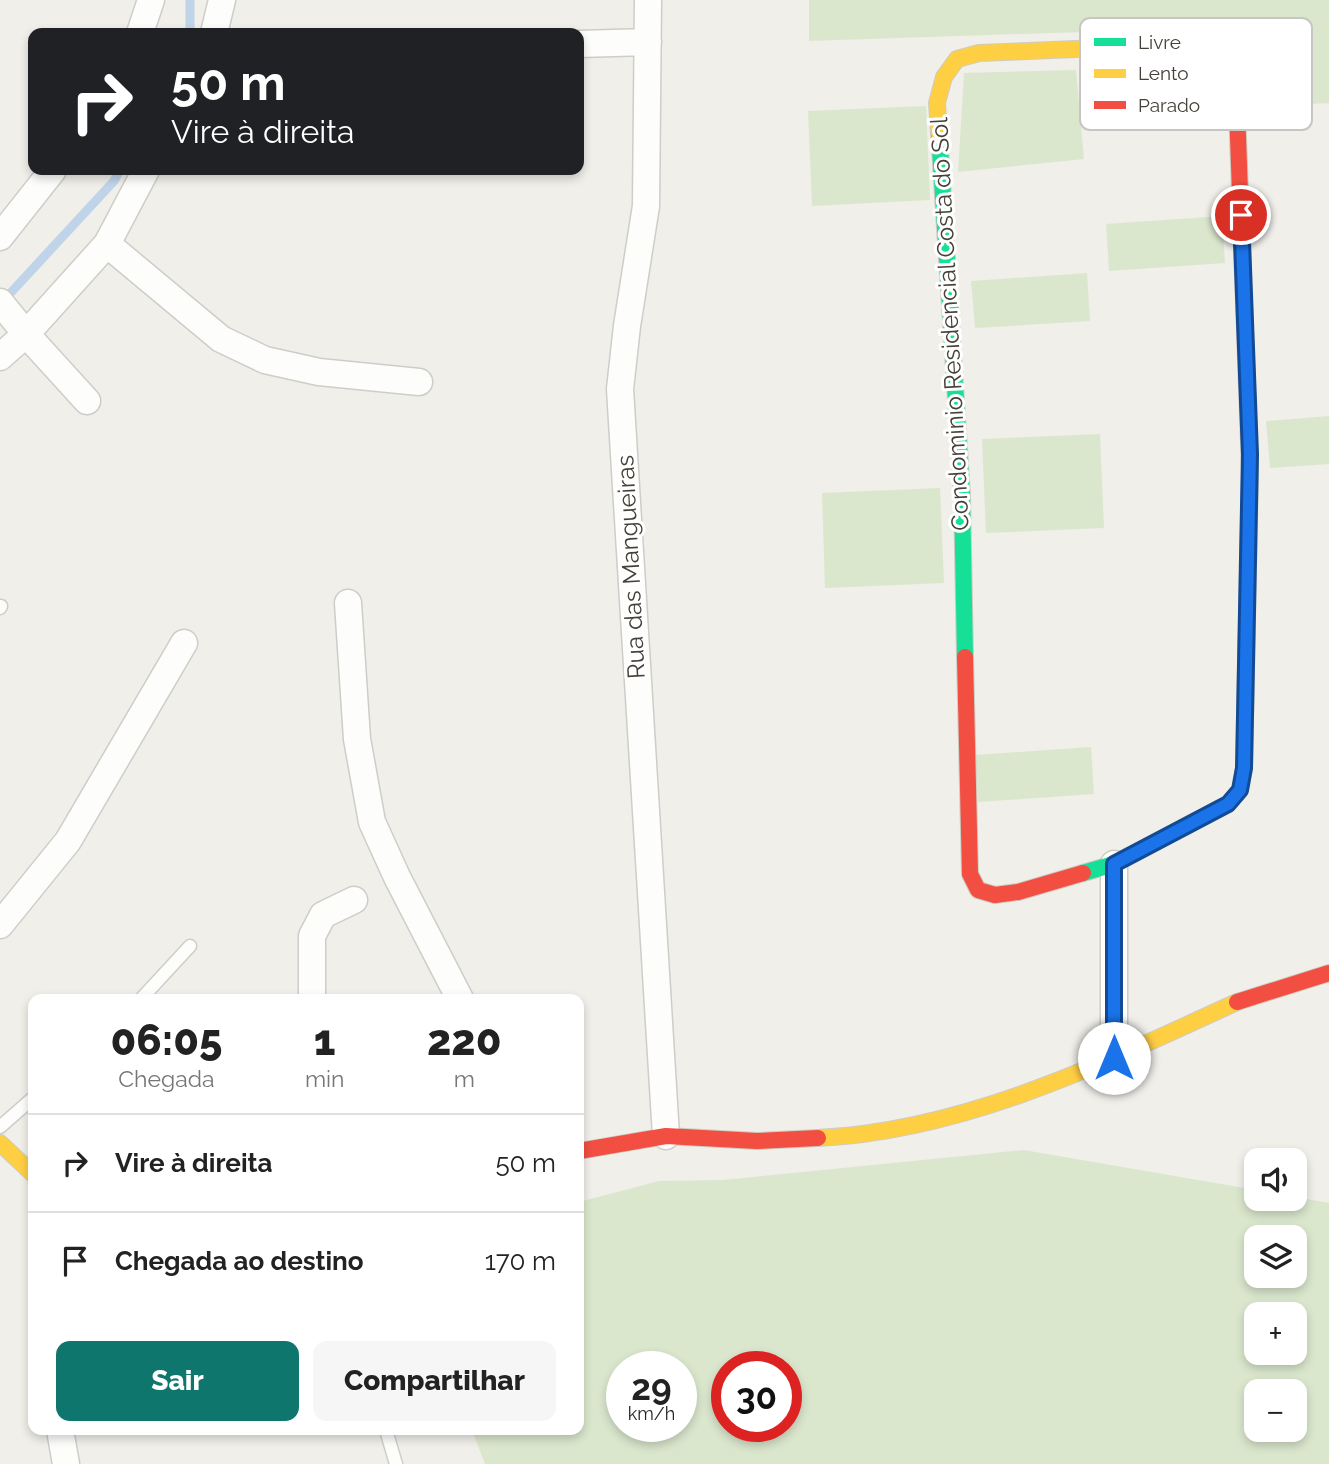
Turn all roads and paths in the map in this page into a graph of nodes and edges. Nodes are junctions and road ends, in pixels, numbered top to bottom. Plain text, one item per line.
1 (151, 0) edge
2 (222, 0) edge
3 (648, 0) edge
4 (142, 28) edge
5 (215, 28) edge
6 (648, 43) junction
7 (584, 44) edge
8 (1080, 49) edge
9 (1238, 130) edge
10 (49, 175) edge
11 (143, 175) edge
12 (0, 237) edge
13 (107, 244) junction
14 (0, 302) edge
15 (26, 334) junction
16 (0, 357) edge
17 (419, 382) dead end
18 (87, 401) dead end
19 (348, 603) dead end
20 (184, 643) dead end
21 (1114, 864) junction
22 (354, 900) dead end
23 (0, 925) edge
24 (190, 946) dead end
25 (1329, 973) edge
26 (146, 994) edge
27 (312, 994) edge
28 (457, 994) edge
29 (1114, 1058) junction
30 (28, 1102) edge
31 (0, 1126) edge
32 (666, 1136) junction
33 (0, 1143) edge
34 (584, 1150) edge
35 (28, 1169) edge
36 (61, 1435) edge
37 (387, 1435) edge
38 (66, 1464) edge
39 (396, 1464) edge

1 - 4 street
2 - 5 street
3 - 6 street, Rua das Mangueiras
6 - 7 street
6 - 32 street, Rua das Mangueiras
8 - 21 street, Condominio Residencial Costa do Sol
9 - 21 street, Condominio Residencial Costa do Sol
10 - 12 street
11 - 13 street
13 - 15 street
13 - 17 street
14 - 15 street
15 - 16 street
15 - 18 street
19 - 28 street
20 - 23 street
21 - 29 street
22 - 27 street
24 - 26 lane
25 - 29 street
29 - 32 street
30 - 31 lane
32 - 34 street
33 - 35 street
36 - 38 street
37 - 39 lane

